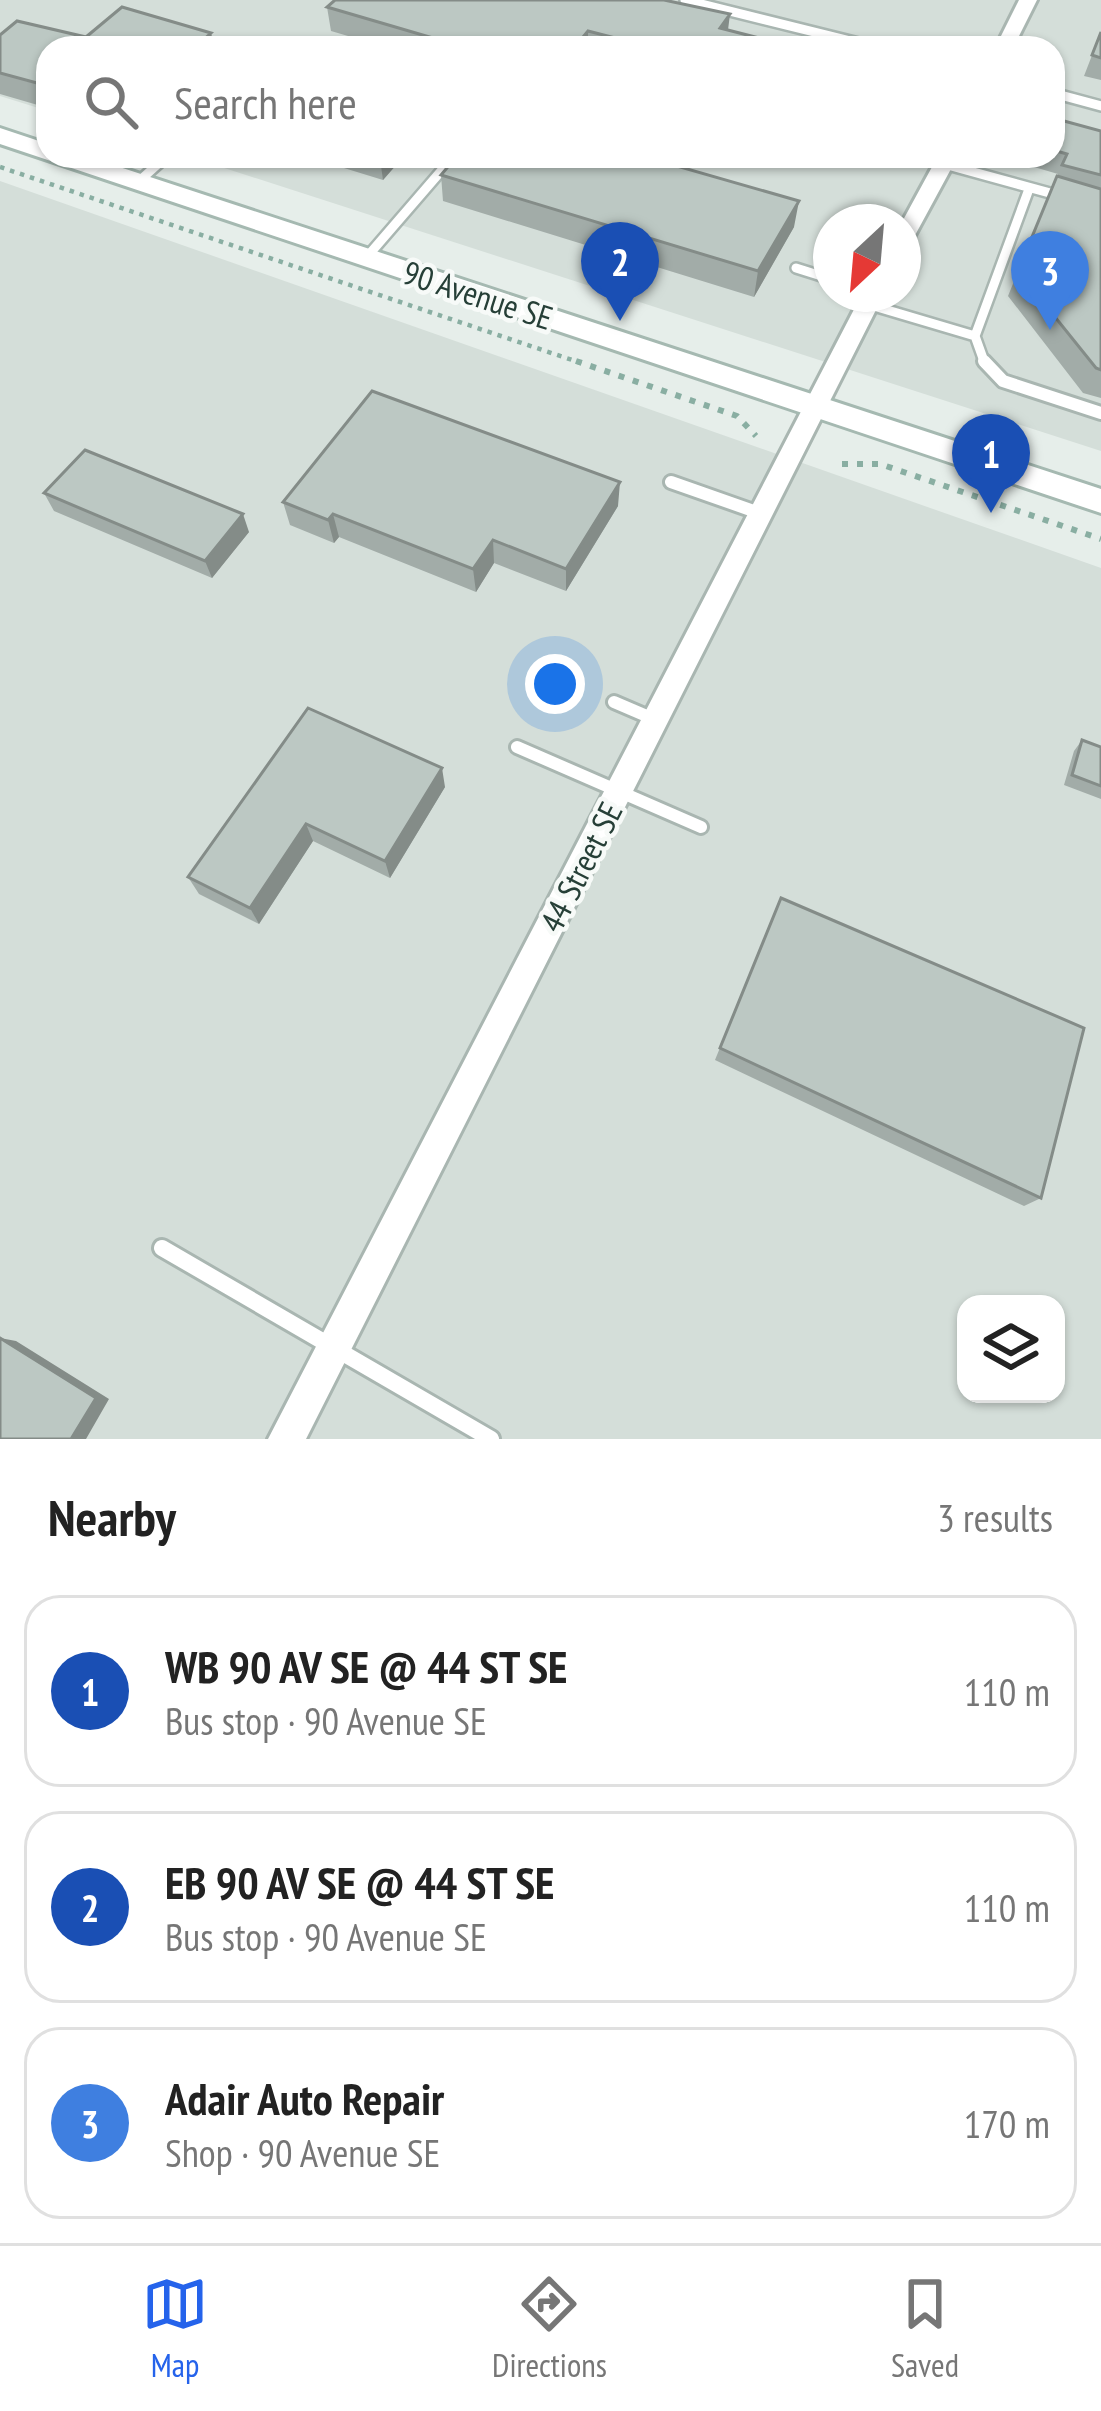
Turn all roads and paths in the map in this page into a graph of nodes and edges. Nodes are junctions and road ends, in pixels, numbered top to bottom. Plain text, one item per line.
1 (685, 0) edge
2 (1028, 0) edge
3 (830, 36) edge
4 (1010, 36) edge
5 (1065, 96) edge
6 (1101, 106) edge
7 (0, 136) edge
8 (36, 148) edge
9 (0, 167) edge
10 (95, 168) edge
11 (153, 168) edge
12 (444, 168) edge
13 (942, 168) edge
14 (969, 168) edge
15 (138, 182) junction
16 (1029, 189) junction
17 (921, 206) edge
18 (1101, 207) edge
19 (366, 258) junction
20 (796, 268) dead end
21 (813, 273) edge
22 (864, 312) edge
23 (907, 312) edge
24 (975, 336) junction
25 (816, 407) junction
26 (1101, 412) edge
27 (756, 436) dead end
28 (842, 464) dead end
29 (671, 482) dead end
30 (1101, 501) edge
31 (762, 514) junction
32 (1101, 539) edge
33 (614, 702) dead end
34 (656, 720) junction
35 (517, 747) dead end
36 (619, 791) junction
37 (700, 827) dead end
38 (161, 1248) dead end
39 (332, 1349) junction
40 (286, 1439) edge
41 (491, 1439) edge

1 - 3 lane
2 - 4 street
5 - 6 lane
7 - 8 street
9 - 27 path
10 - 15 street, 90 Avenue SE
11 - 15 lane
12 - 19 lane
13 - 17 street
14 - 16 lane
15 - 19 street, 90 Avenue SE
16 - 18 lane
16 - 24 lane
19 - 25 street, 90 Avenue SE
20 - 21 lane
22 - 25 street, 44 Street SE
23 - 24 lane
24 - 26 lane
25 - 30 street, 90 Avenue SE
25 - 31 street, 44 Street SE
28 - 32 path
29 - 31 lane
31 - 34 street, 44 Street SE
33 - 34 lane
34 - 36 street, 44 Street SE
35 - 36 lane
36 - 37 lane
36 - 39 street, 44 Street SE
38 - 39 lane
39 - 40 street, 44 Street SE
39 - 41 lane

